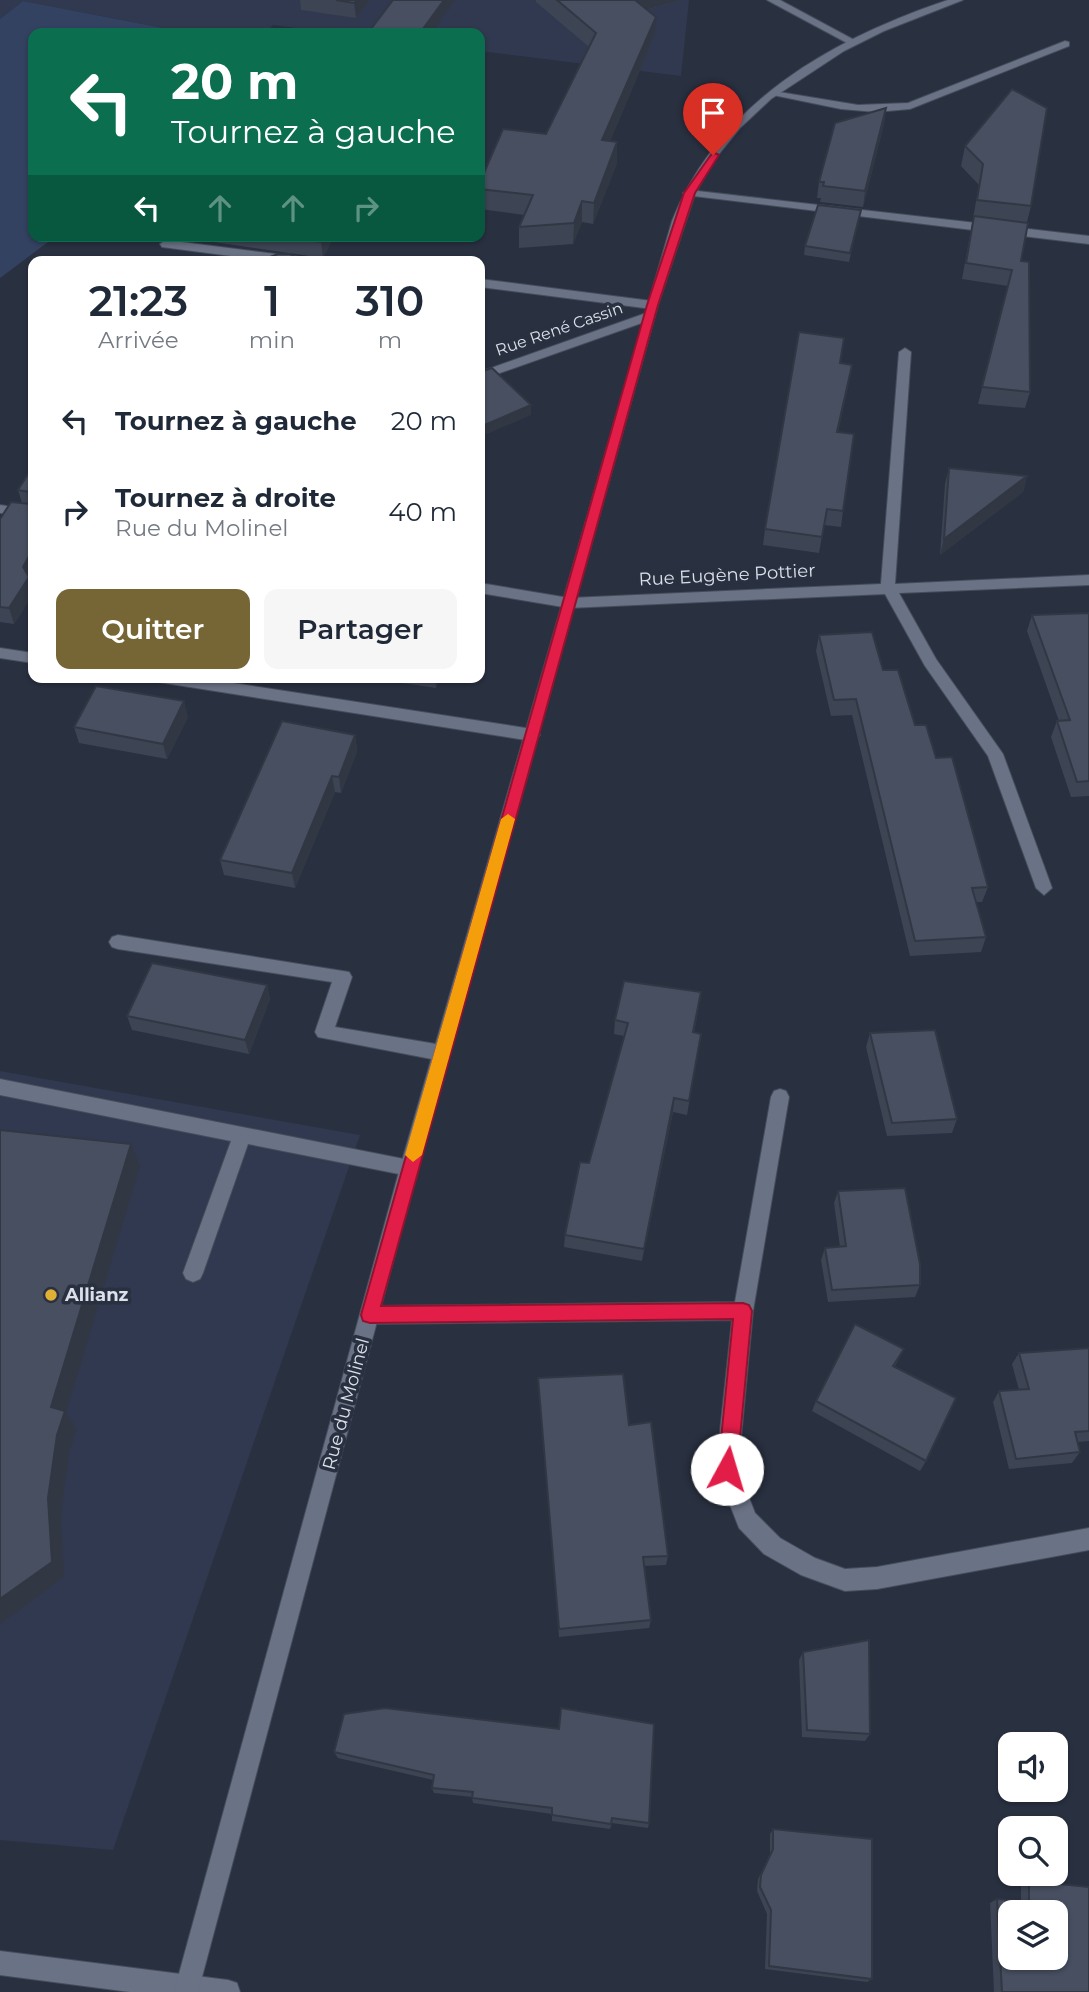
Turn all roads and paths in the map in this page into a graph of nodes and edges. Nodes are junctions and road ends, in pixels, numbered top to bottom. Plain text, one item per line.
1 (772, 0) edge
2 (958, 0) edge
3 (853, 42) junction
4 (1065, 44) dead end
5 (773, 94) junction
6 (689, 193) junction
7 (1089, 240) edge
8 (166, 244) dead end
9 (260, 256) edge
10 (485, 284) edge
11 (651, 310) junction
12 (905, 352) dead end
13 (485, 374) edge
14 (0, 509) edge
15 (28, 513) edge
16 (1089, 580) edge
17 (887, 586) junction
18 (485, 589) edge
19 (569, 603) junction
20 (0, 653) edge
21 (28, 657) edge
22 (197, 683) edge
23 (532, 735) junction
24 (1044, 888) dead end
25 (118, 942) dead end
26 (442, 1054) junction
27 (0, 1087) edge
28 (780, 1097) dead end
29 (242, 1135) junction
30 (409, 1168) junction
31 (193, 1273) dead end
32 (743, 1311) junction
33 (370, 1315) junction
34 (1089, 1539) edge
35 (0, 1963) edge
36 (186, 1989) edge
37 (228, 1992) edge

1 - 3 street
2 - 3 street, Rue du Molinel
3 - 5 street, Rue du Molinel
4 - 5 street
5 - 6 street, Rue du Molinel
6 - 7 street
6 - 11 street, Rue du Molinel
8 - 9 street
10 - 11 street
11 - 13 street, Rue René Cassin
11 - 19 street, Rue du Molinel
12 - 17 street
14 - 15 street
16 - 17 street, Rue Eugène Pottier
17 - 19 street, Rue Eugène Pottier
17 - 24 street
18 - 19 street, Rue Eugène Pottier
19 - 23 street, Rue du Molinel
20 - 21 street
22 - 23 street
23 - 26 street, Rue du Molinel
25 - 26 street
26 - 30 street, Rue du Molinel
27 - 29 street
28 - 32 street
29 - 30 street
29 - 31 street
30 - 33 street, Rue du Molinel
32 - 33 street
32 - 34 street
33 - 36 street, Rue du Molinel
35 - 36 street
36 - 37 street

